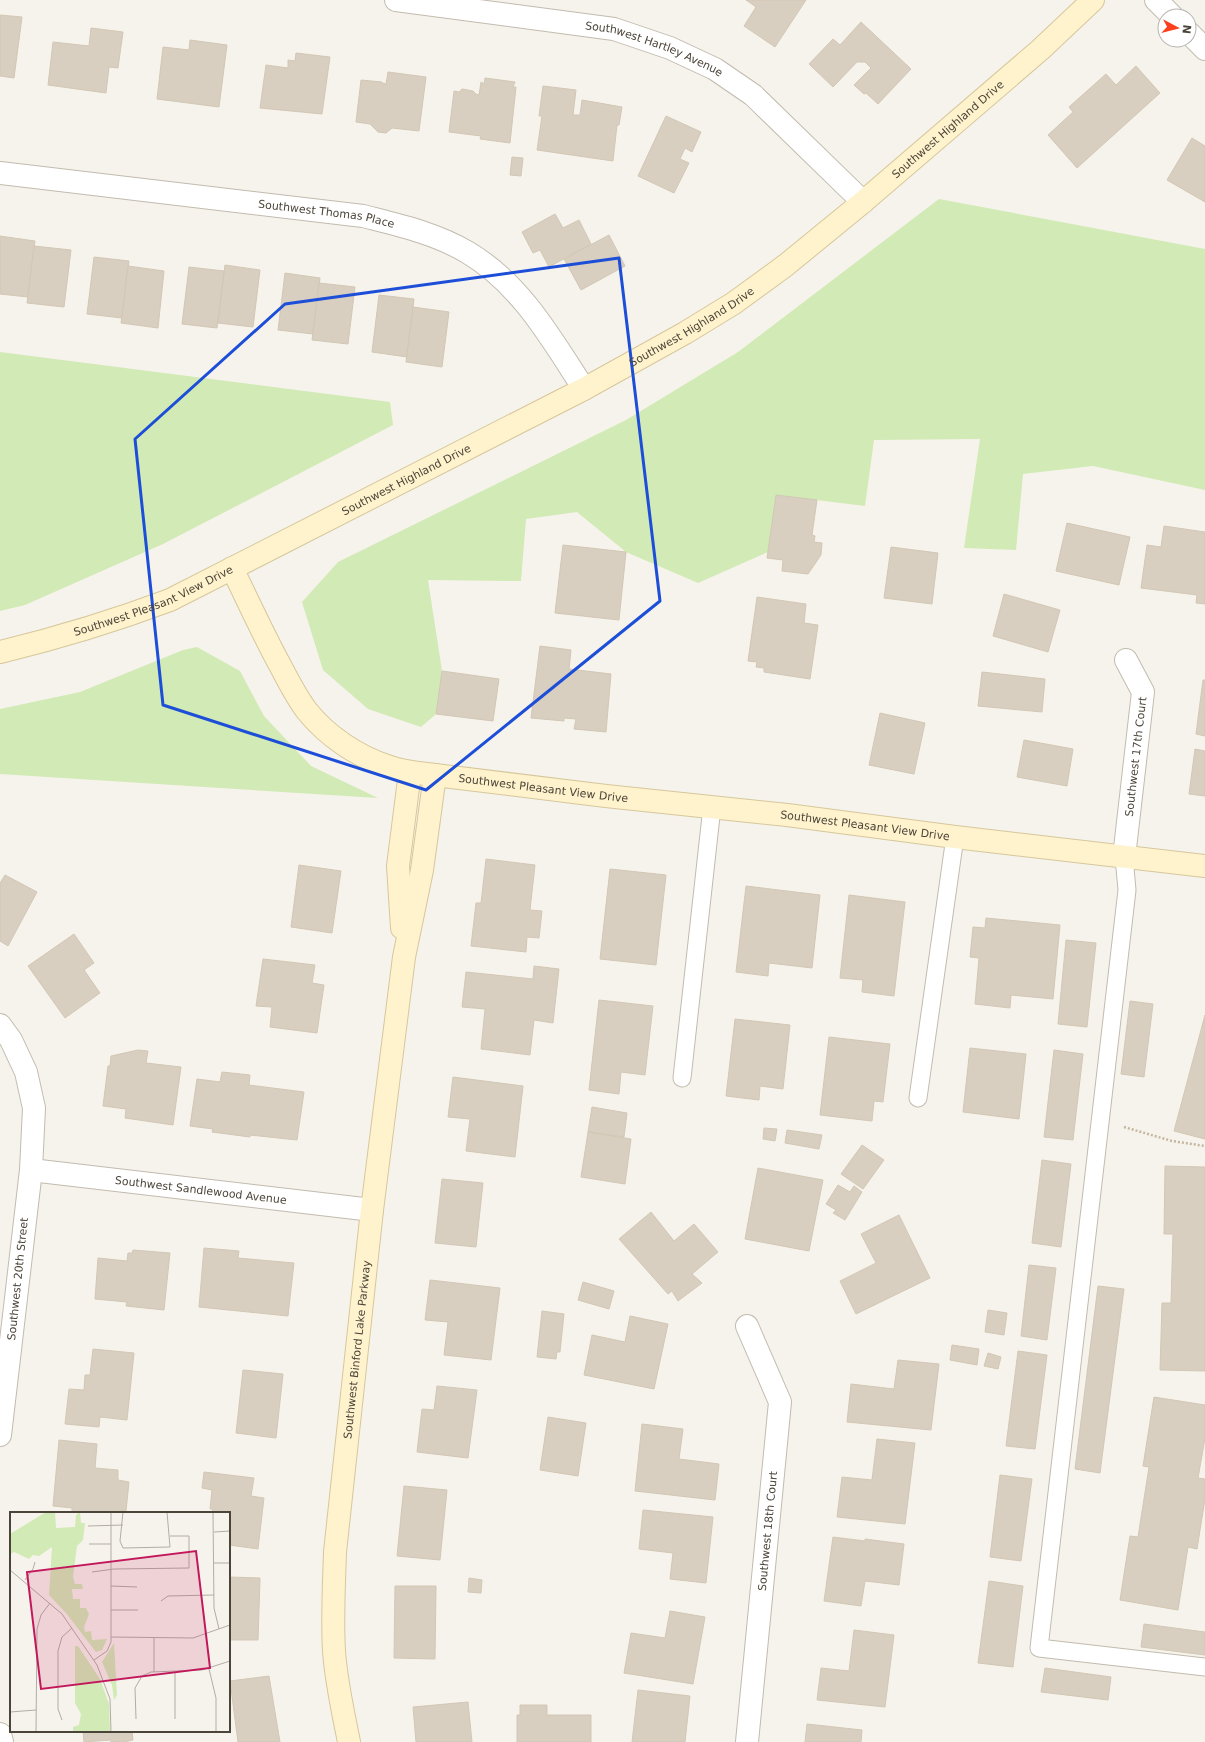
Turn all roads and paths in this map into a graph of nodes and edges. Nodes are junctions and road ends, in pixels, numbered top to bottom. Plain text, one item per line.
1 (396, 0) edge
2 (1093, 0) edge
3 (1156, 0) edge
4 (1164, 8) edge
5 (1197, 41) edge
6 (1205, 49) edge
7 (0, 173) edge
8 (863, 202) junction
9 (584, 389) junction
10 (232, 568) junction
11 (0, 652) edge
12 (1126, 660) dead end
13 (410, 772) junction
14 (435, 775) junction
15 (712, 807) junction
16 (955, 837) junction
17 (1124, 857) junction
18 (1205, 866) edge
19 (404, 957) junction
20 (0, 1025) edge
21 (682, 1078) dead end
22 (918, 1098) dead end
23 (1100, 1120) junction
24 (1205, 1146) edge
25 (30, 1170) junction
26 (372, 1210) junction
27 (747, 1326) dead end
28 (4, 1375) edge
29 (0, 1435) edge
30 (1205, 1667) edge
31 (0, 1734) edge
32 (2, 1742) edge
33 (349, 1742) edge
34 (747, 1742) edge

1 - 8 street, Southwest Hartley Avenue
2 - 8 street, Southwest Highland Drive
3 - 4 street
5 - 6 street
7 - 9 street, Southwest Thomas Place
8 - 9 street, Southwest Highland Drive
9 - 10 street, Southwest Highland Drive
10 - 11 street, Southwest Pleasant View Drive
10 - 13 street, Southwest Pleasant View Drive
12 - 17 street, Southwest 17th Court
13 - 14 street, Southwest Pleasant View Drive
13 - 19 street, Southwest Binford Lake Parkway
14 - 15 street, Southwest Pleasant View Drive
14 - 19 street, Southwest Binford Lake Parkway
15 - 16 street, Southwest Pleasant View Drive
15 - 21 lane
16 - 17 street, Southwest Pleasant View Drive
16 - 22 lane
17 - 18 street, Southwest Pleasant View Drive
17 - 23 lane
19 - 26 street, Southwest Binford Lake Parkway
20 - 25 street, Southwest 20th Street
23 - 24 path
23 - 30 lane
25 - 26 street, Southwest Sandlewood Avenue
25 - 28 street, Southwest 20th Street
26 - 33 street, Southwest Binford Lake Parkway
27 - 34 street, Southwest 18th Court
28 - 29 street, Southwest 20th Street
31 - 32 street

